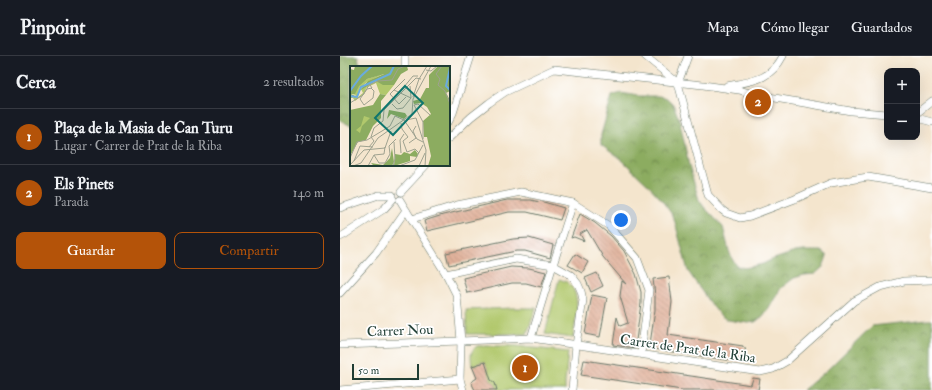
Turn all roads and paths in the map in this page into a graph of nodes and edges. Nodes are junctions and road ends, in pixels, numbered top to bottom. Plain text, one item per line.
1 (405, 56) edge
2 (471, 56) edge
3 (645, 56) edge
4 (688, 56) edge
5 (783, 56) edge
6 (404, 66) edge
7 (678, 83) junction
8 (723, 87) junction
9 (932, 101) edge
10 (920, 111) edge
11 (884, 114) edge
12 (450, 119) edge
13 (920, 119) edge
14 (932, 122) edge
15 (450, 135) edge
16 (425, 166) edge
17 (932, 188) edge
18 (395, 198) junction
19 (573, 203) junction
20 (340, 208) edge
21 (406, 210) junction
22 (412, 219) junction
23 (340, 237) edge
24 (553, 264) junction
25 (446, 274) junction
26 (932, 280) edge
27 (340, 293) edge
28 (532, 338) junction
29 (461, 342) junction
30 (340, 345) edge
31 (576, 345) junction
32 (641, 354) junction
33 (460, 379) junction
34 (340, 390) edge
35 (463, 390) edge
36 (572, 390) edge

1 - 6 street
2 - 12 street
3 - 7 street
4 - 7 street
5 - 8 street
7 - 8 street
7 - 15 street
7 - 17 street
8 - 11 street
9 - 10 street
13 - 14 street
16 - 18 street
18 - 20 street
18 - 21 street
18 - 23 street
19 - 22 street
19 - 24 street
19 - 32 street
21 - 22 street
21 - 27 street
22 - 25 street
24 - 25 street
24 - 28 street
24 - 31 street
25 - 29 street
26 - 32 street, Carrer de Prat de la Riba
28 - 29 street, Carrer de Prat de la Riba
28 - 31 street, Carrer de Prat de la Riba
29 - 30 street, Carrer Nou
29 - 33 street
31 - 32 street, Carrer de Prat de la Riba
31 - 36 street
33 - 34 street
33 - 35 street

